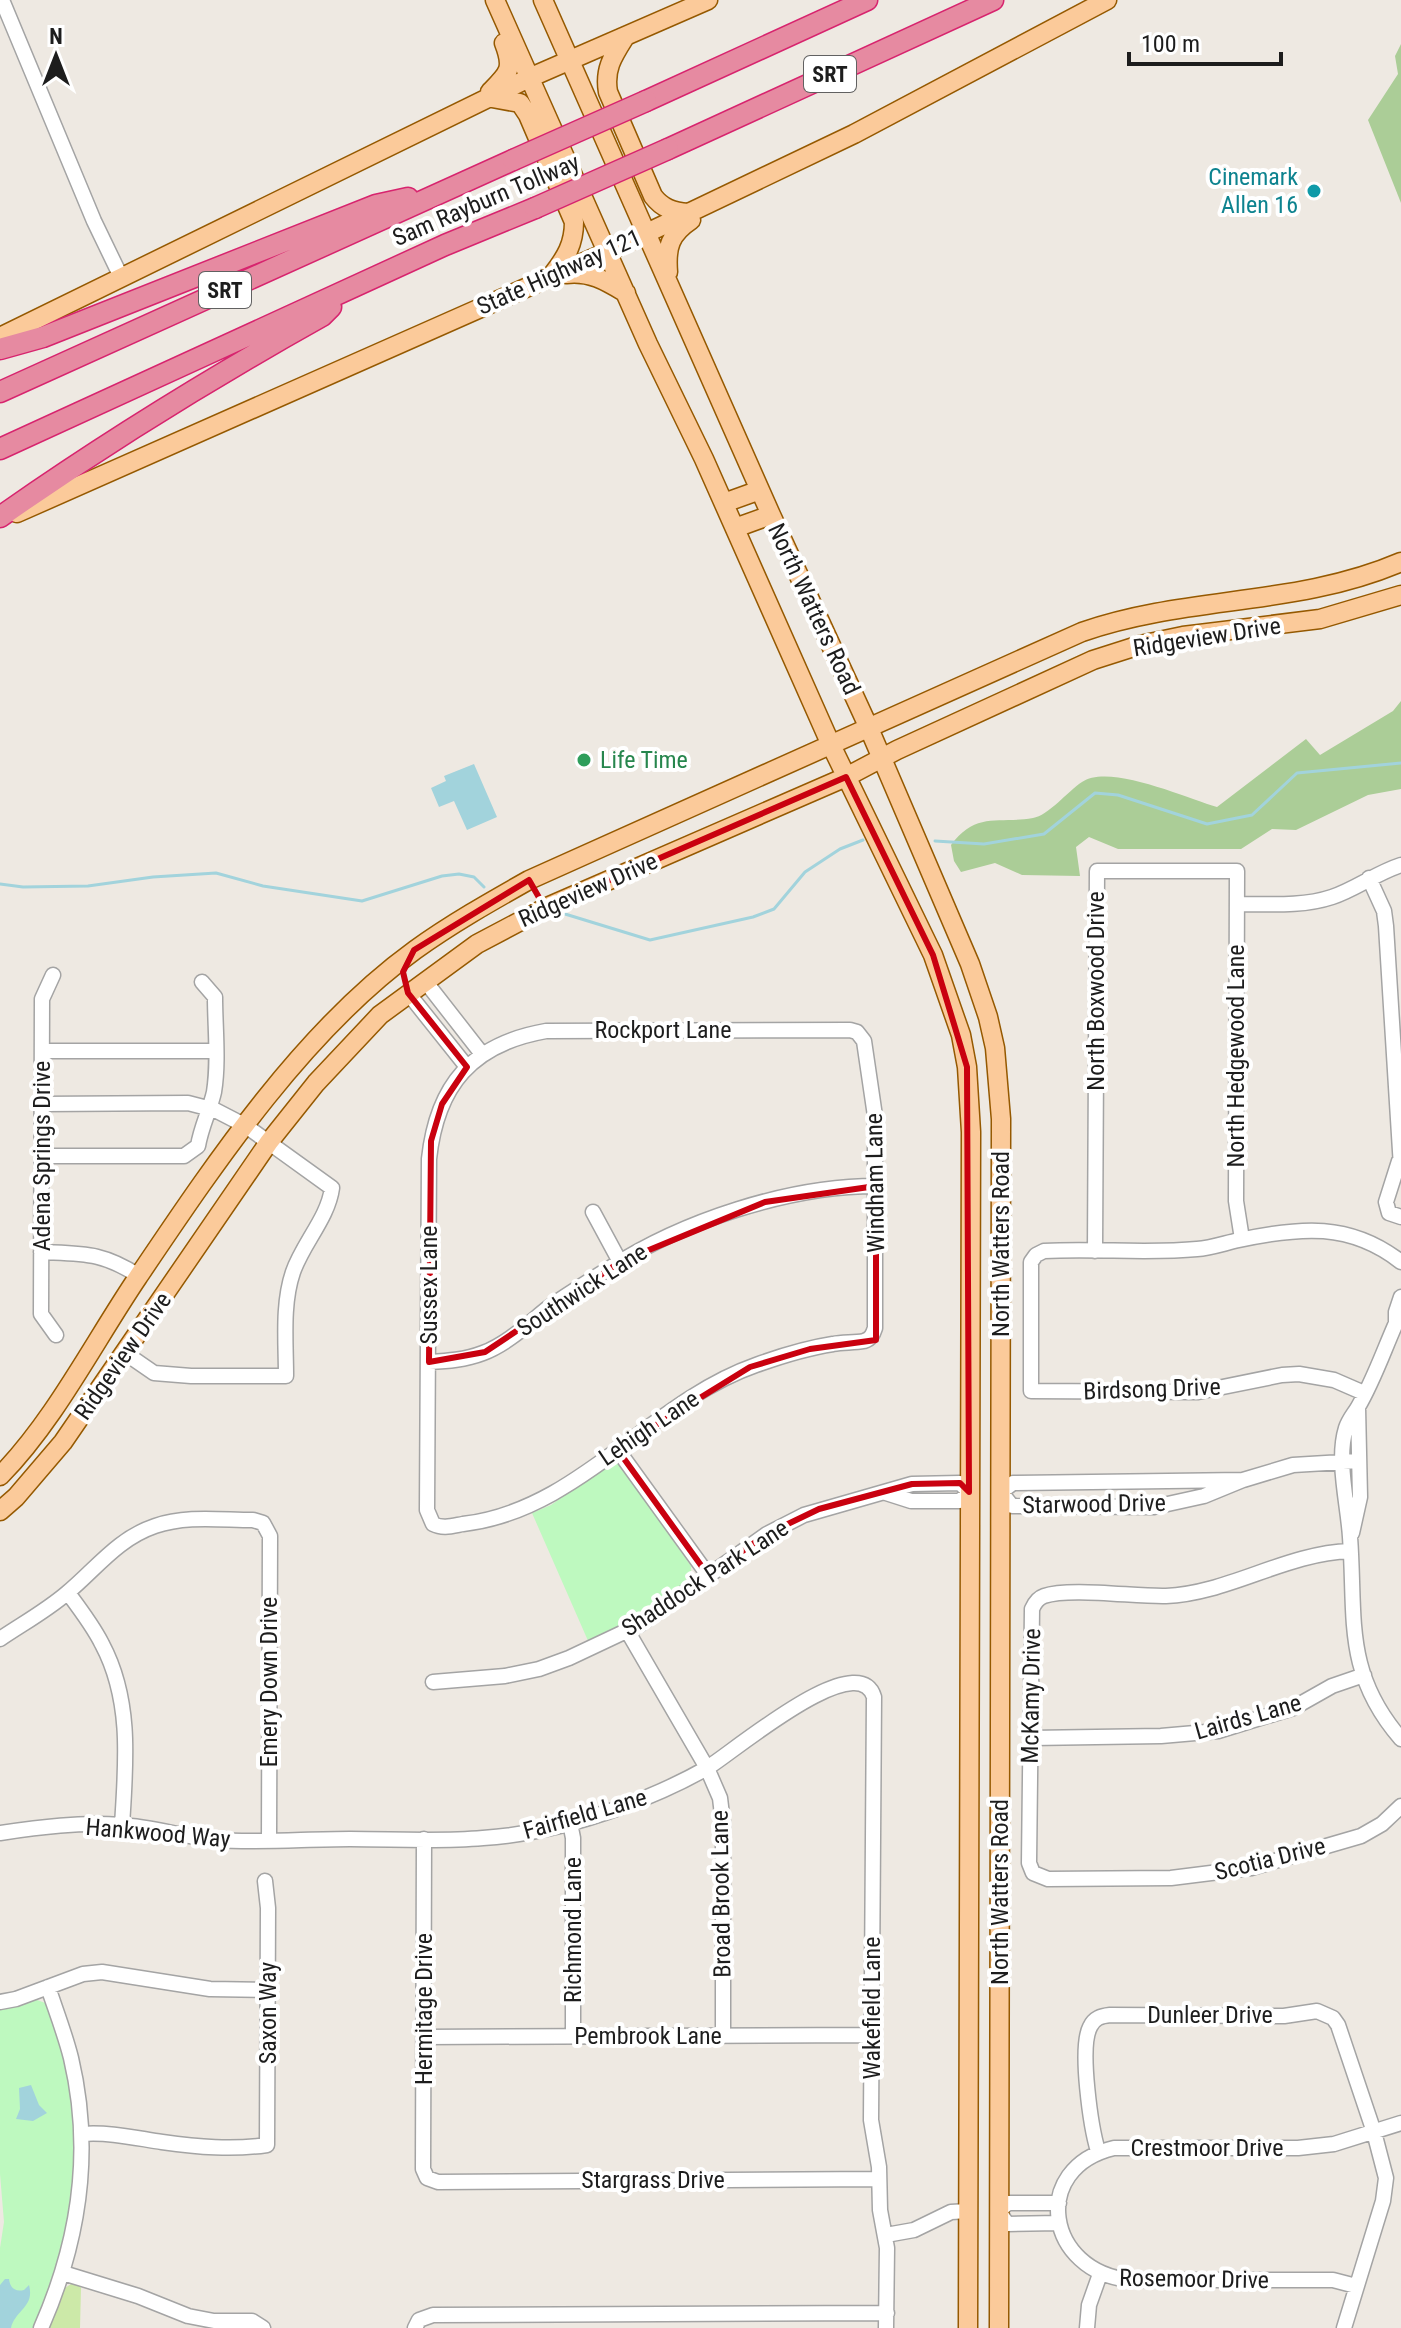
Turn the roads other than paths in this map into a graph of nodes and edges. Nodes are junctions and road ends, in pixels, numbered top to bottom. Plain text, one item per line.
1 (2, 0) edge
2 (484, 0) edge
3 (495, 0) edge
4 (543, 0) edge
5 (708, 0) edge
6 (867, 0) edge
7 (993, 0) edge
8 (1107, 0) edge
9 (625, 37) junction
10 (570, 61) junction
11 (529, 78) junction
12 (485, 101) junction
13 (451, 188) junction
14 (732, 192) junction
15 (688, 213) junction
16 (646, 233) junction
17 (607, 252) junction
18 (121, 277) junction
19 (551, 277) junction
20 (668, 283) junction
21 (348, 290) junction
22 (626, 293) junction
23 (0, 337) edge
24 (0, 349) edge
25 (0, 392) edge
26 (0, 449) edge
27 (760, 490) junction
28 (724, 503) junction
29 (771, 515) junction
30 (0, 519) edge
31 (735, 528) junction
32 (1401, 562) edge
33 (1380, 571) junction
34 (1395, 597) edge
35 (1133, 616) junction
36 (1140, 645) junction
37 (868, 726) junction
38 (831, 745) junction
39 (881, 758) junction
40 (846, 777) junction
41 (1401, 865) edge
42 (1237, 871) joint
43 (1369, 878) junction
44 (529, 880) junction
45 (1237, 904) junction
46 (545, 908) junction
47 (414, 950) junction
48 (53, 975) dead end
49 (425, 981) junction
50 (202, 982) dead end
51 (408, 993) junction
52 (857, 1032) joint
53 (42, 1051) junction
54 (216, 1051) junction
55 (474, 1060) junction
56 (42, 1104) junction
57 (208, 1108) junction
58 (246, 1126) junction
59 (269, 1142) junction
60 (42, 1156) junction
61 (1400, 1164) edge
62 (876, 1186) junction
63 (593, 1212) dead end
64 (1401, 1217) edge
65 (1242, 1239) junction
66 (1095, 1251) junction
67 (41, 1252) junction
68 (620, 1262) junction
69 (1401, 1262) edge
70 (139, 1276) junction
71 (1401, 1297) edge
72 (1398, 1322) edge
73 (56, 1335) dead end
74 (872, 1336) joint
75 (125, 1353) junction
76 (429, 1362) junction
77 (1364, 1393) junction
78 (617, 1449) junction
79 (1352, 1462) junction
80 (0, 1476) edge
81 (1243, 1480) junction
82 (969, 1492) junction
83 (1001, 1492) junction
84 (0, 1511) edge
85 (432, 1522) joint
86 (1350, 1544) junction
87 (708, 1575) junction
88 (68, 1593) junction
89 (628, 1632) junction
90 (0, 1639) edge
91 (1364, 1675) junction
92 (433, 1682) dead end
93 (869, 1687) joint
94 (1031, 1738) junction
95 (1401, 1739) edge
96 (707, 1768) junction
97 (1401, 1806) edge
98 (570, 1823) junction
99 (122, 1825) junction
100 (0, 1833) edge
101 (424, 1839) junction
102 (269, 1841) junction
103 (1033, 1873) joint
104 (265, 1881) dead end
105 (48, 1987) junction
106 (267, 1990) junction
107 (0, 2002) edge
108 (872, 2035) junction
109 (573, 2036) junction
110 (723, 2036) junction
111 (424, 2037) junction
112 (1401, 2123) edge
113 (1374, 2132) junction
114 (82, 2134) junction
115 (1098, 2151) junction
116 (427, 2178) joint
117 (879, 2179) junction
118 (1059, 2203) junction
119 (968, 2211) junction
120 (999, 2211) junction
121 (1059, 2223) junction
122 (886, 2235) junction
123 (63, 2273) junction
124 (1100, 2274) junction
125 (1356, 2286) junction
126 (886, 2320) edge
127 (548, 2321) edge
128 (748, 2321) edge
129 (417, 2324) edge
130 (262, 2327) edge
131 (41, 2328) edge
132 (968, 2328) edge
133 (999, 2328) edge
134 (1087, 2328) edge
135 (1344, 2328) edge

1 - 18 street
2 - 12 main road
3 - 11 main road, North Watters Road
4 - 10 main road, North Watters Road
5 - 9 main road
6 - 13 highway, Sam Rayburn Tollway / SRT, bridge
7 - 21 highway, Sam Rayburn Tollway / SRT, bridge
8 - 14 main road, State Highway 121
9 - 10 main road
9 - 15 main road
10 - 11 main road
10 - 16 main road, North Watters Road
11 - 12 main road
11 - 17 main road, North Watters Road
12 - 18 main road
12 - 19 main road
13 - 24 highway
13 - 25 highway, Sam Rayburn Tollway / SRT
14 - 15 main road, State Highway 121
14 - 20 main road
15 - 16 main road, State Highway 121
16 - 17 main road, State Highway 121
16 - 20 main road, North Watters Road
17 - 19 main road, State Highway 121
17 - 22 main road, North Watters Road
18 - 23 main road
19 - 22 main road
19 - 30 main road, State Highway 121
20 - 27 main road, North Watters Road
21 - 26 highway, Sam Rayburn Tollway / SRT
21 - 30 highway
22 - 28 main road, North Watters Road
27 - 28 main road
27 - 29 main road, North Watters Road
28 - 31 main road, North Watters Road
29 - 31 main road
29 - 37 main road, North Watters Road
31 - 38 main road, North Watters Road
32 - 33 main road, Ridgeview Drive
33 - 34 main road
33 - 35 main road, Ridgeview Drive
34 - 36 main road, Ridgeview Drive
35 - 36 main road
35 - 37 main road, Ridgeview Drive
36 - 39 main road, Ridgeview Drive
37 - 38 main road, Ridgeview Drive
37 - 39 main road, North Watters Road
38 - 40 main road, North Watters Road
38 - 44 main road, Ridgeview Drive
39 - 40 main road, Ridgeview Drive
39 - 83 main road, North Watters Road
40 - 46 main road, Ridgeview Drive
40 - 82 main road, North Watters Road
41 - 43 street
42 - 45 street, North Hedgewood Lane
42 - 66 street, North Boxwood Drive
43 - 45 street
43 - 61 street
44 - 46 main road
44 - 47 main road, Ridgeview Drive
45 - 65 street, North Hedgewood Lane
46 - 49 main road, Ridgeview Drive
47 - 51 main road
47 - 58 main road, Ridgeview Drive
48 - 53 street, Adena Springs Drive
49 - 51 main road, Ridgeview Drive
49 - 55 street
50 - 54 street
51 - 55 street
51 - 59 main road, Ridgeview Drive
52 - 55 street, Rockport Lane
52 - 62 street, Windham Lane
53 - 54 street
53 - 56 street, Adena Springs Drive
54 - 57 street
55 - 76 street, Sussex Lane
56 - 57 street
56 - 60 street, Adena Springs Drive
57 - 58 street
57 - 60 street
58 - 59 street
58 - 70 main road, Ridgeview Drive
59 - 75 main road, Ridgeview Drive
59 - 75 street
60 - 67 street, Adena Springs Drive
61 - 64 street
62 - 68 street, Southwick Lane
62 - 74 street, Windham Lane
63 - 68 street
65 - 66 street
65 - 69 street
66 - 77 street, Birdsong Drive
67 - 70 street
67 - 73 street, Adena Springs Drive
68 - 76 street, Southwick Lane
70 - 80 main road, Ridgeview Drive
71 - 72 street
72 - 77 street
74 - 78 street, Lehigh Lane
75 - 84 main road, Ridgeview Drive
76 - 85 street, Sussex Lane
77 - 79 street
78 - 85 street, Lehigh Lane
78 - 87 street
79 - 81 street, Starwood Drive
79 - 86 street
81 - 83 street, Starwood Drive
81 - 83 street, Starwood Drive
82 - 83 main road
82 - 87 street, Shaddock Park Lane
82 - 119 main road, North Watters Road
83 - 120 main road, North Watters Road
86 - 91 street
86 - 94 street, McKamy Drive
87 - 89 street, Shaddock Park Lane
88 - 90 street
88 - 99 street
88 - 102 street, Emery Down Drive
89 - 92 street, Shaddock Park Lane
89 - 96 street, Broad Brook Lane
91 - 94 street, Lairds Lane
91 - 95 street
93 - 96 street, Fairfield Lane
93 - 108 street, Wakefield Lane
94 - 103 street, McKamy Drive
96 - 98 street, Fairfield Lane
96 - 110 street, Broad Brook Lane
97 - 103 street, Scotia Drive
98 - 101 street, Fairfield Lane
98 - 109 street, Richmond Lane
99 - 100 street, Hankwood Way
99 - 102 street, Hankwood Way
101 - 102 street, Fairfield Lane
101 - 111 street, Hermitage Drive
104 - 106 street, Saxon Way
105 - 106 street
105 - 107 street
105 - 114 street
106 - 114 street, Saxon Way
108 - 110 street, Pembrook Lane
108 - 117 street, Wakefield Lane
109 - 110 street, Pembrook Lane
109 - 111 street, Pembrook Lane
111 - 116 street, Hermitage Drive
112 - 113 street, Crestmoor Drive
113 - 115 street, Crestmoor Drive
113 - 115 street, Dunleer Drive
113 - 125 street
114 - 123 street
115 - 118 street, Crestmoor Drive
116 - 117 street, Stargrass Drive
117 - 122 street, Wakefield Lane
118 - 120 street
118 - 121 street, Crestmoor Drive
119 - 120 main road
119 - 122 street
119 - 132 main road, North Watters Road
120 - 121 street
120 - 133 main road, North Watters Road
121 - 124 street, Rosemoor Drive
122 - 126 street, Wakefield Lane
123 - 130 street
123 - 131 street
124 - 125 street, Rosemoor Drive
124 - 134 street
125 - 135 street
126 - 128 street
127 - 128 street
127 - 129 street

